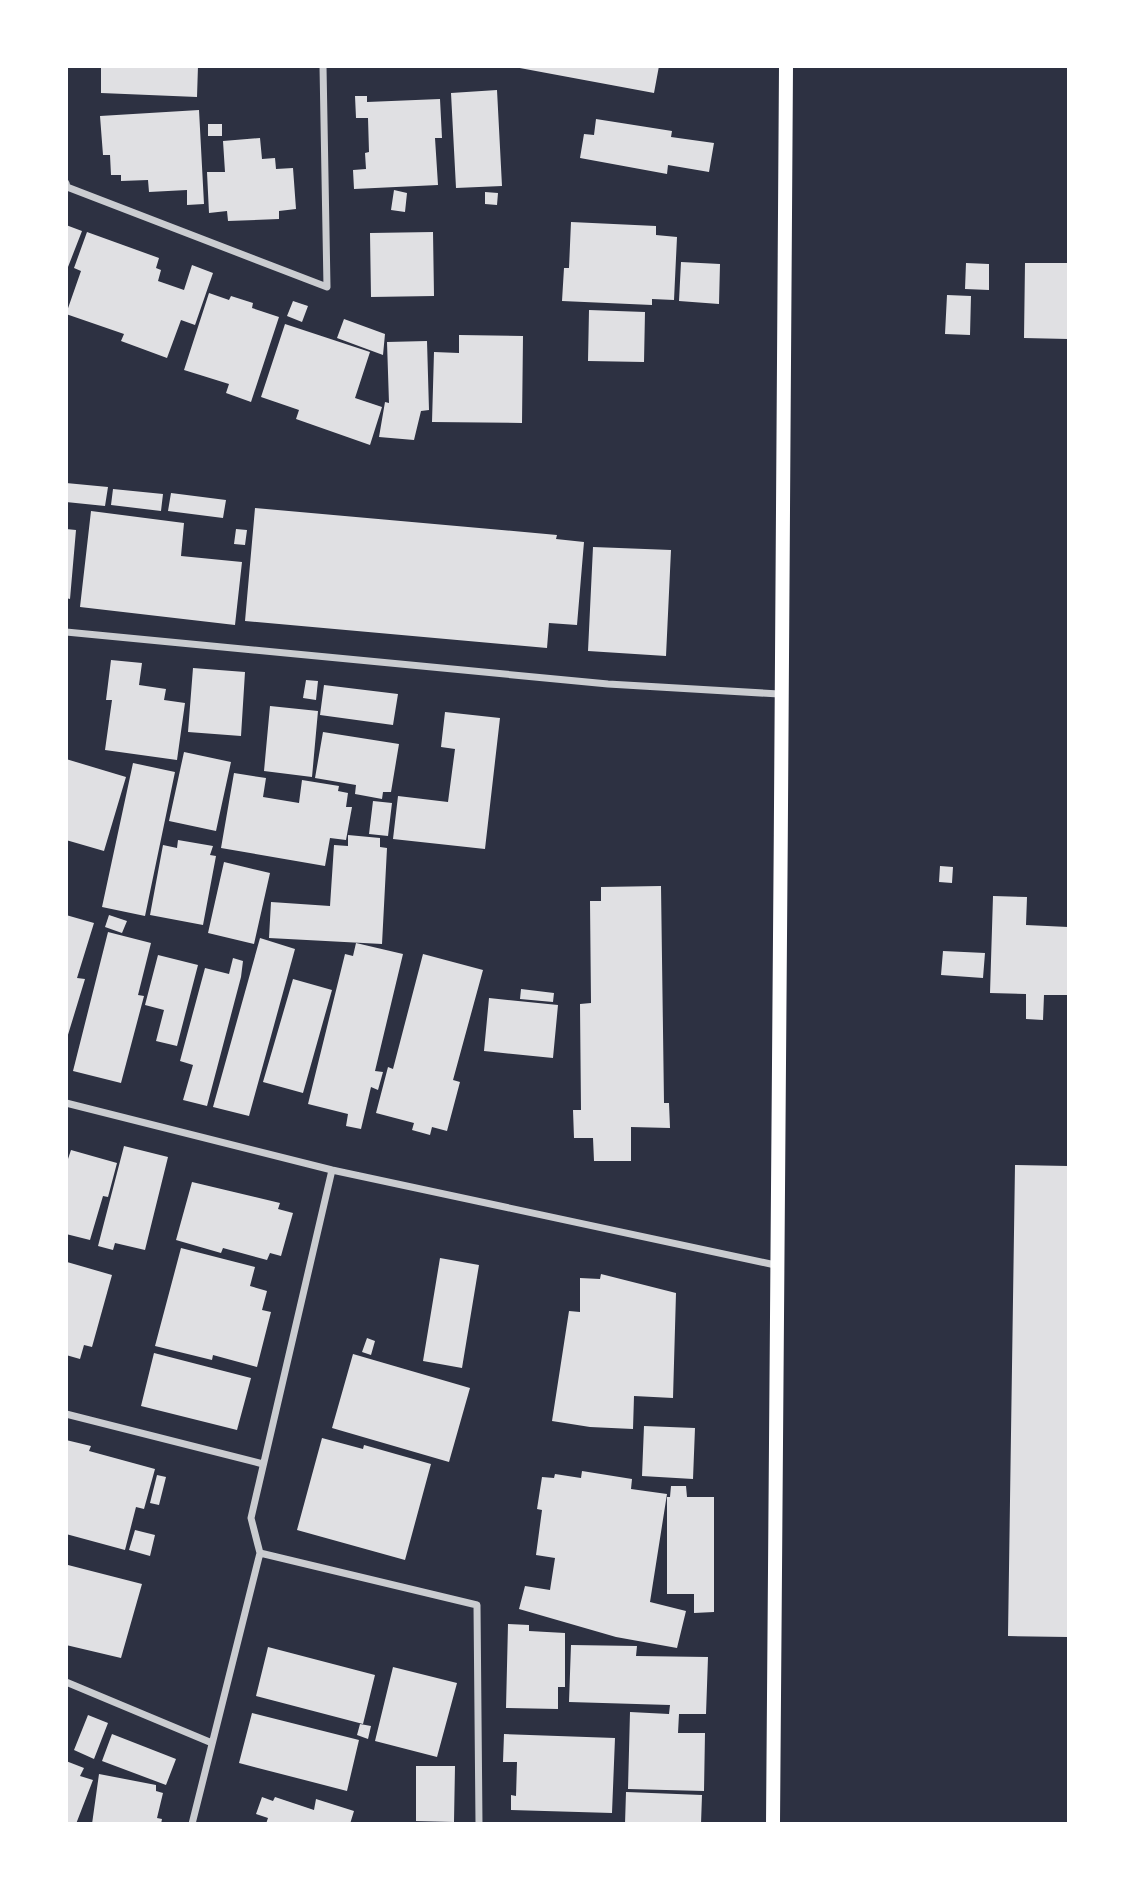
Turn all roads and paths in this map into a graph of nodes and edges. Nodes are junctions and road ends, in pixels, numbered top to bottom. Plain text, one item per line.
1 (323, 66) edge
2 (786, 66) edge
3 (66, 183) edge
4 (66, 632) edge
5 (779, 694) junction
6 (66, 1103) edge
7 (331, 1170) junction
8 (781, 1266) junction
9 (66, 1414) edge
10 (263, 1464) junction
11 (260, 1553) junction
12 (66, 1682) edge
13 (212, 1743) junction
14 (192, 1824) edge
15 (479, 1824) edge
16 (773, 1824) edge

1 - 3 street
2 - 5 main road
4 - 5 street
5 - 8 main road
6 - 7 street
7 - 8 street
7 - 10 street
8 - 16 main road
9 - 10 street
10 - 11 street
11 - 13 street
11 - 15 street
12 - 13 street
13 - 14 street

